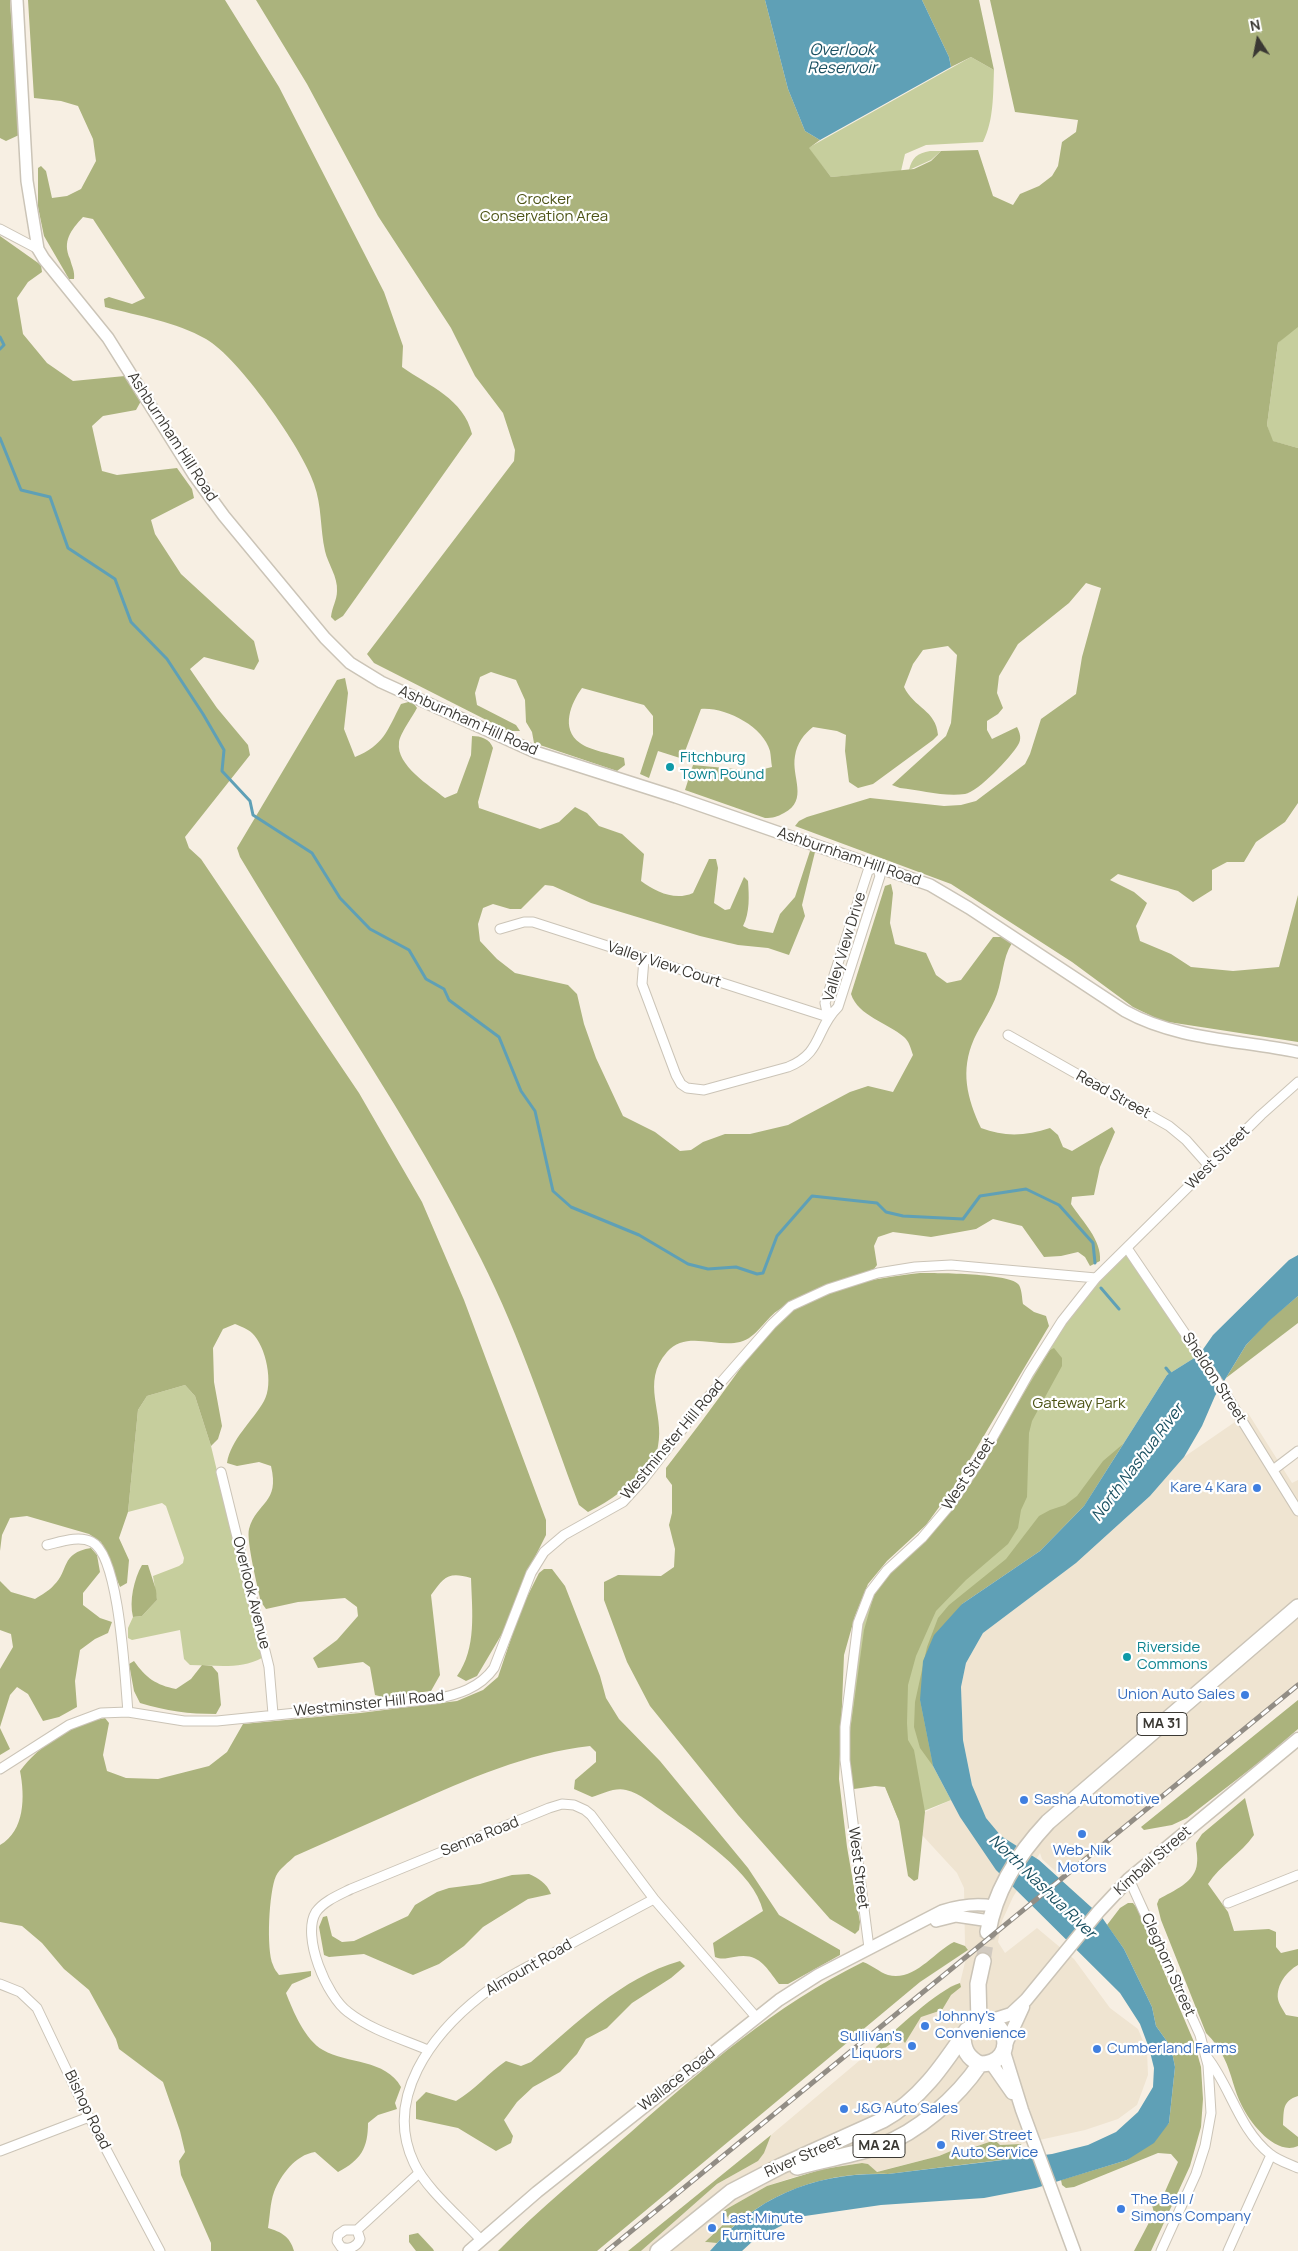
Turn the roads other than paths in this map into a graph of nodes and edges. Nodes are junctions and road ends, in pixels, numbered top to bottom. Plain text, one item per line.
1 (17, 0) edge
2 (0, 229) edge
3 (38, 249) junction
4 (877, 866) junction
5 (500, 929) dead end
6 (644, 958) junction
7 (828, 1017) junction
8 (1008, 1035) dead end
9 (1298, 1052) edge
10 (1298, 1082) edge
11 (1210, 1167) junction
12 (1126, 1248) junction
13 (1096, 1278) junction
14 (1298, 1451) edge
15 (1274, 1470) junction
16 (221, 1472) dead end
17 (1298, 1511) edge
18 (46, 1545) dead end
19 (1298, 1607) edge
20 (128, 1712) junction
21 (273, 1714) junction
22 (1298, 1739) edge
23 (0, 1769) edge
24 (1298, 1875) edge
25 (1129, 1879) junction
26 (654, 1899) junction
27 (1228, 1902) dead end
28 (990, 1920) joint
29 (870, 1948) junction
30 (982, 1961) tunnel mouth
31 (0, 1984) edge
32 (1026, 2000) junction
33 (756, 2017) junction
34 (989, 2024) junction
35 (963, 2035) junction
36 (1005, 2048) junction
37 (428, 2050) junction
38 (1207, 2057) junction
39 (986, 2064) junction
40 (1022, 2110) junction
41 (90, 2117) junction
42 (0, 2151) edge
43 (1271, 2155) junction
44 (1298, 2168) edge
45 (419, 2173) junction
46 (753, 2180) junction
47 (357, 2230) dead end
48 (481, 2240) junction
49 (160, 2251) edge
50 (469, 2251) edge
51 (658, 2251) edge
52 (1074, 2251) edge
53 (1161, 2251) edge
54 (1228, 2251) edge

1 - 3 street, Ashburnham Hill Road
2 - 3 street
3 - 4 street, Ashburnham Hill Road
4 - 7 street, Valley View Drive
4 - 7 street, Valley View Drive
4 - 9 street, Ashburnham Hill Road
5 - 6 street, Valley View Court
6 - 7 street, Valley View Court
6 - 7 street, Valley View Drive
8 - 11 street, Read Street
10 - 11 street, West Street
11 - 12 street, West Street
12 - 13 street, West Street
12 - 15 street, Sheldon Street
13 - 21 street, Westminster Hill Road
13 - 29 street, West Street
14 - 15 street
15 - 17 street, Sheldon Street
16 - 21 street, Overlook Avenue
18 - 20 street
19 - 28 highway, MA 31
20 - 21 street, Westminster Hill Road
20 - 23 street, Westminster Hill Road
22 - 25 main road, Kimball Street / MA 2A
24 - 27 street
25 - 32 main road, Kimball Street / MA 2A
25 - 38 street, Cleghorn Street
26 - 33 street, Senna Road
26 - 37 street, Almount Road
26 - 37 street, Senna Road
28 - 29 street, Wallace Road
29 - 33 street, Wallace Road
30 - 34 highway
31 - 41 street, Bishop Road
32 - 34 main road, Kimball Street / MA 2A
32 - 36 main road, Kimball Street / MA 2A
33 - 48 street, Wallace Road
34 - 35 highway, MA 2A
34 - 36 highway
35 - 39 highway
35 - 46 highway, River Street / MA 2A
36 - 39 highway, MA 2A
36 - 40 main road
37 - 45 street, Almount Road
38 - 43 street
38 - 53 street, Cleghorn Street
39 - 40 main road
39 - 46 highway, River Street / MA 2A
40 - 52 main road
41 - 42 street
41 - 49 street, Bishop Road
43 - 44 street
43 - 54 street
45 - 47 street
45 - 48 street, Almount Road
46 - 51 highway, River Street / MA 2A
48 - 50 street, Wallace Road

